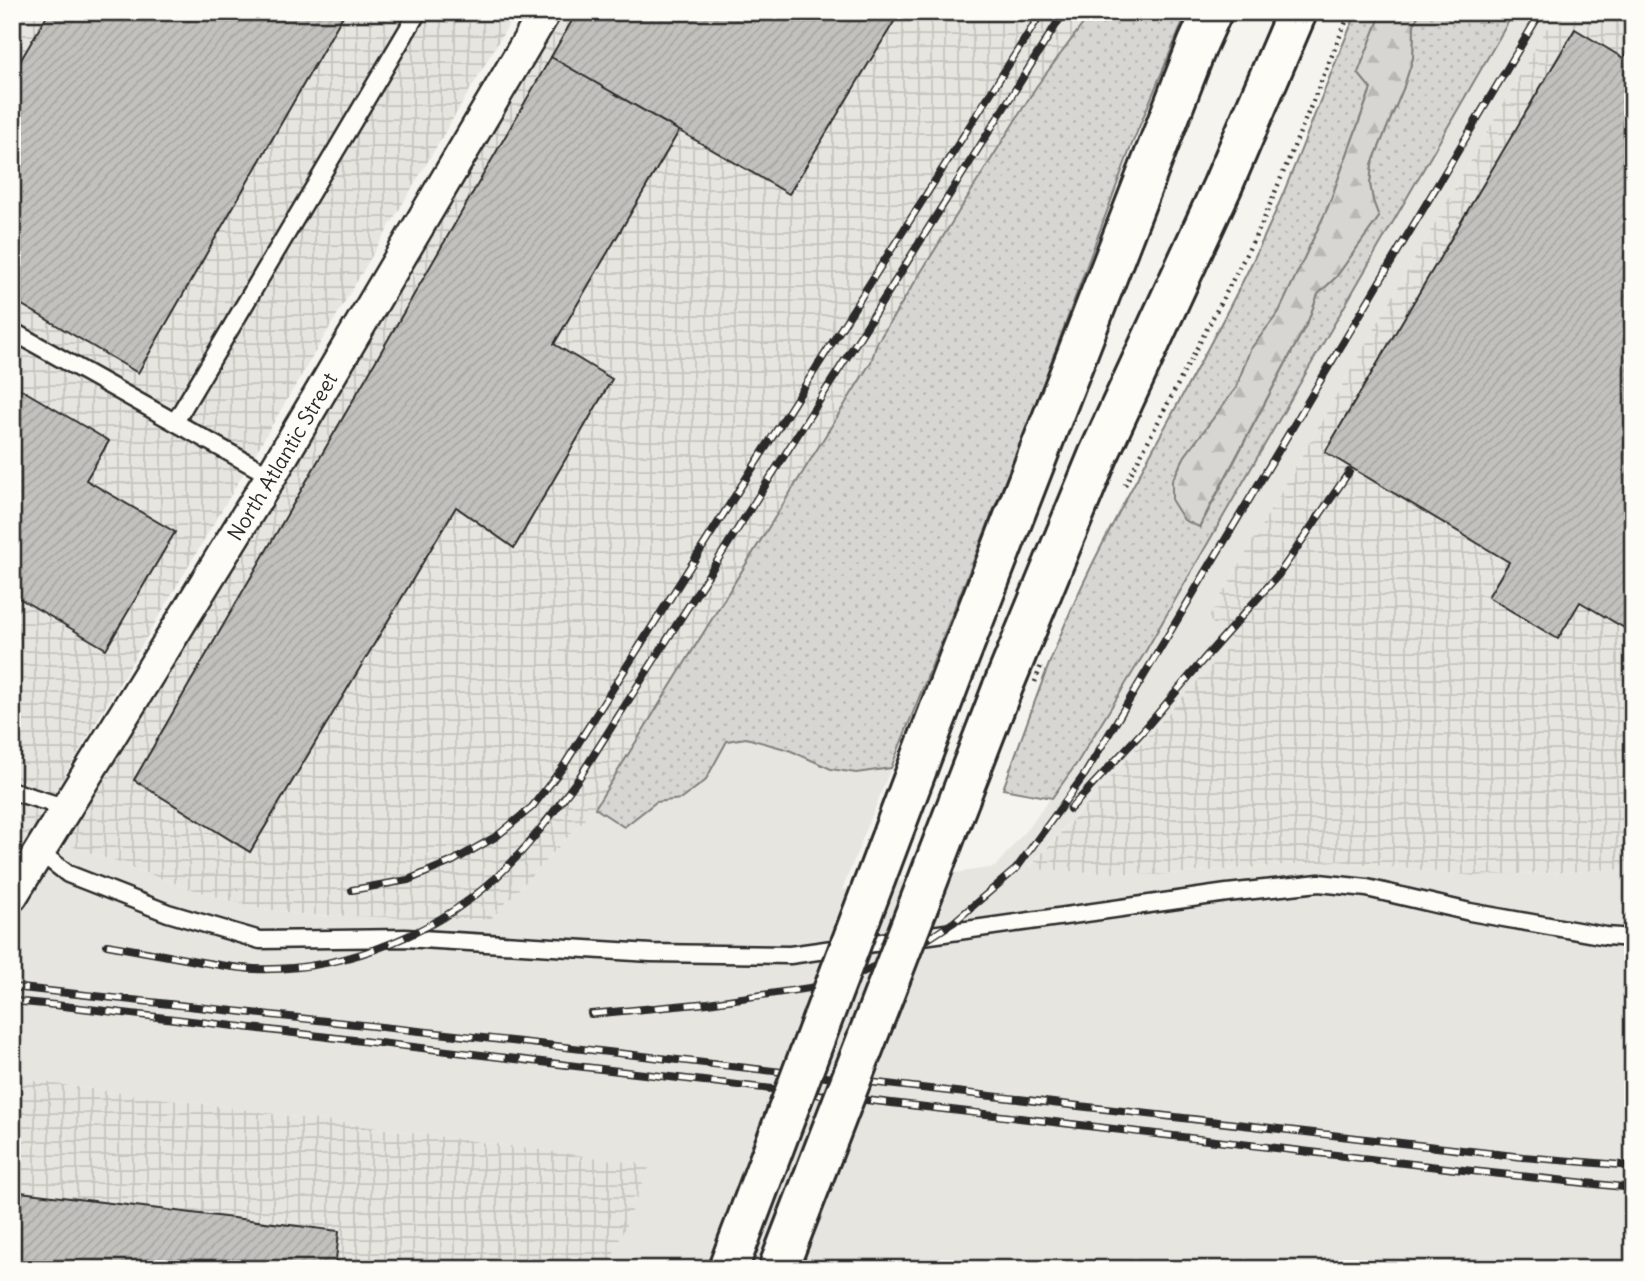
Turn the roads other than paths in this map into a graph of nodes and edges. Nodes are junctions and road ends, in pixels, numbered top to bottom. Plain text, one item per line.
1 (418, 12) edge
2 (545, 12) edge
3 (1212, 12) edge
4 (1297, 12) edge
5 (12, 331) edge
6 (175, 422) junction
7 (271, 476) junction
8 (12, 790) edge
9 (67, 808) junction
10 (40, 852) junction
11 (12, 896) edge
12 (1633, 938) edge
13 (728, 1269) edge
14 (778, 1269) edge

1 - 6 lane
2 - 7 street, North Atlantic Street
3 - 13 main road, bridge
4 - 14 main road, bridge
5 - 6 lane
6 - 7 lane
7 - 9 street, North Atlantic Street
8 - 9 lane
9 - 10 street, North Atlantic Street
10 - 11 street, North Atlantic Street
10 - 12 lane

